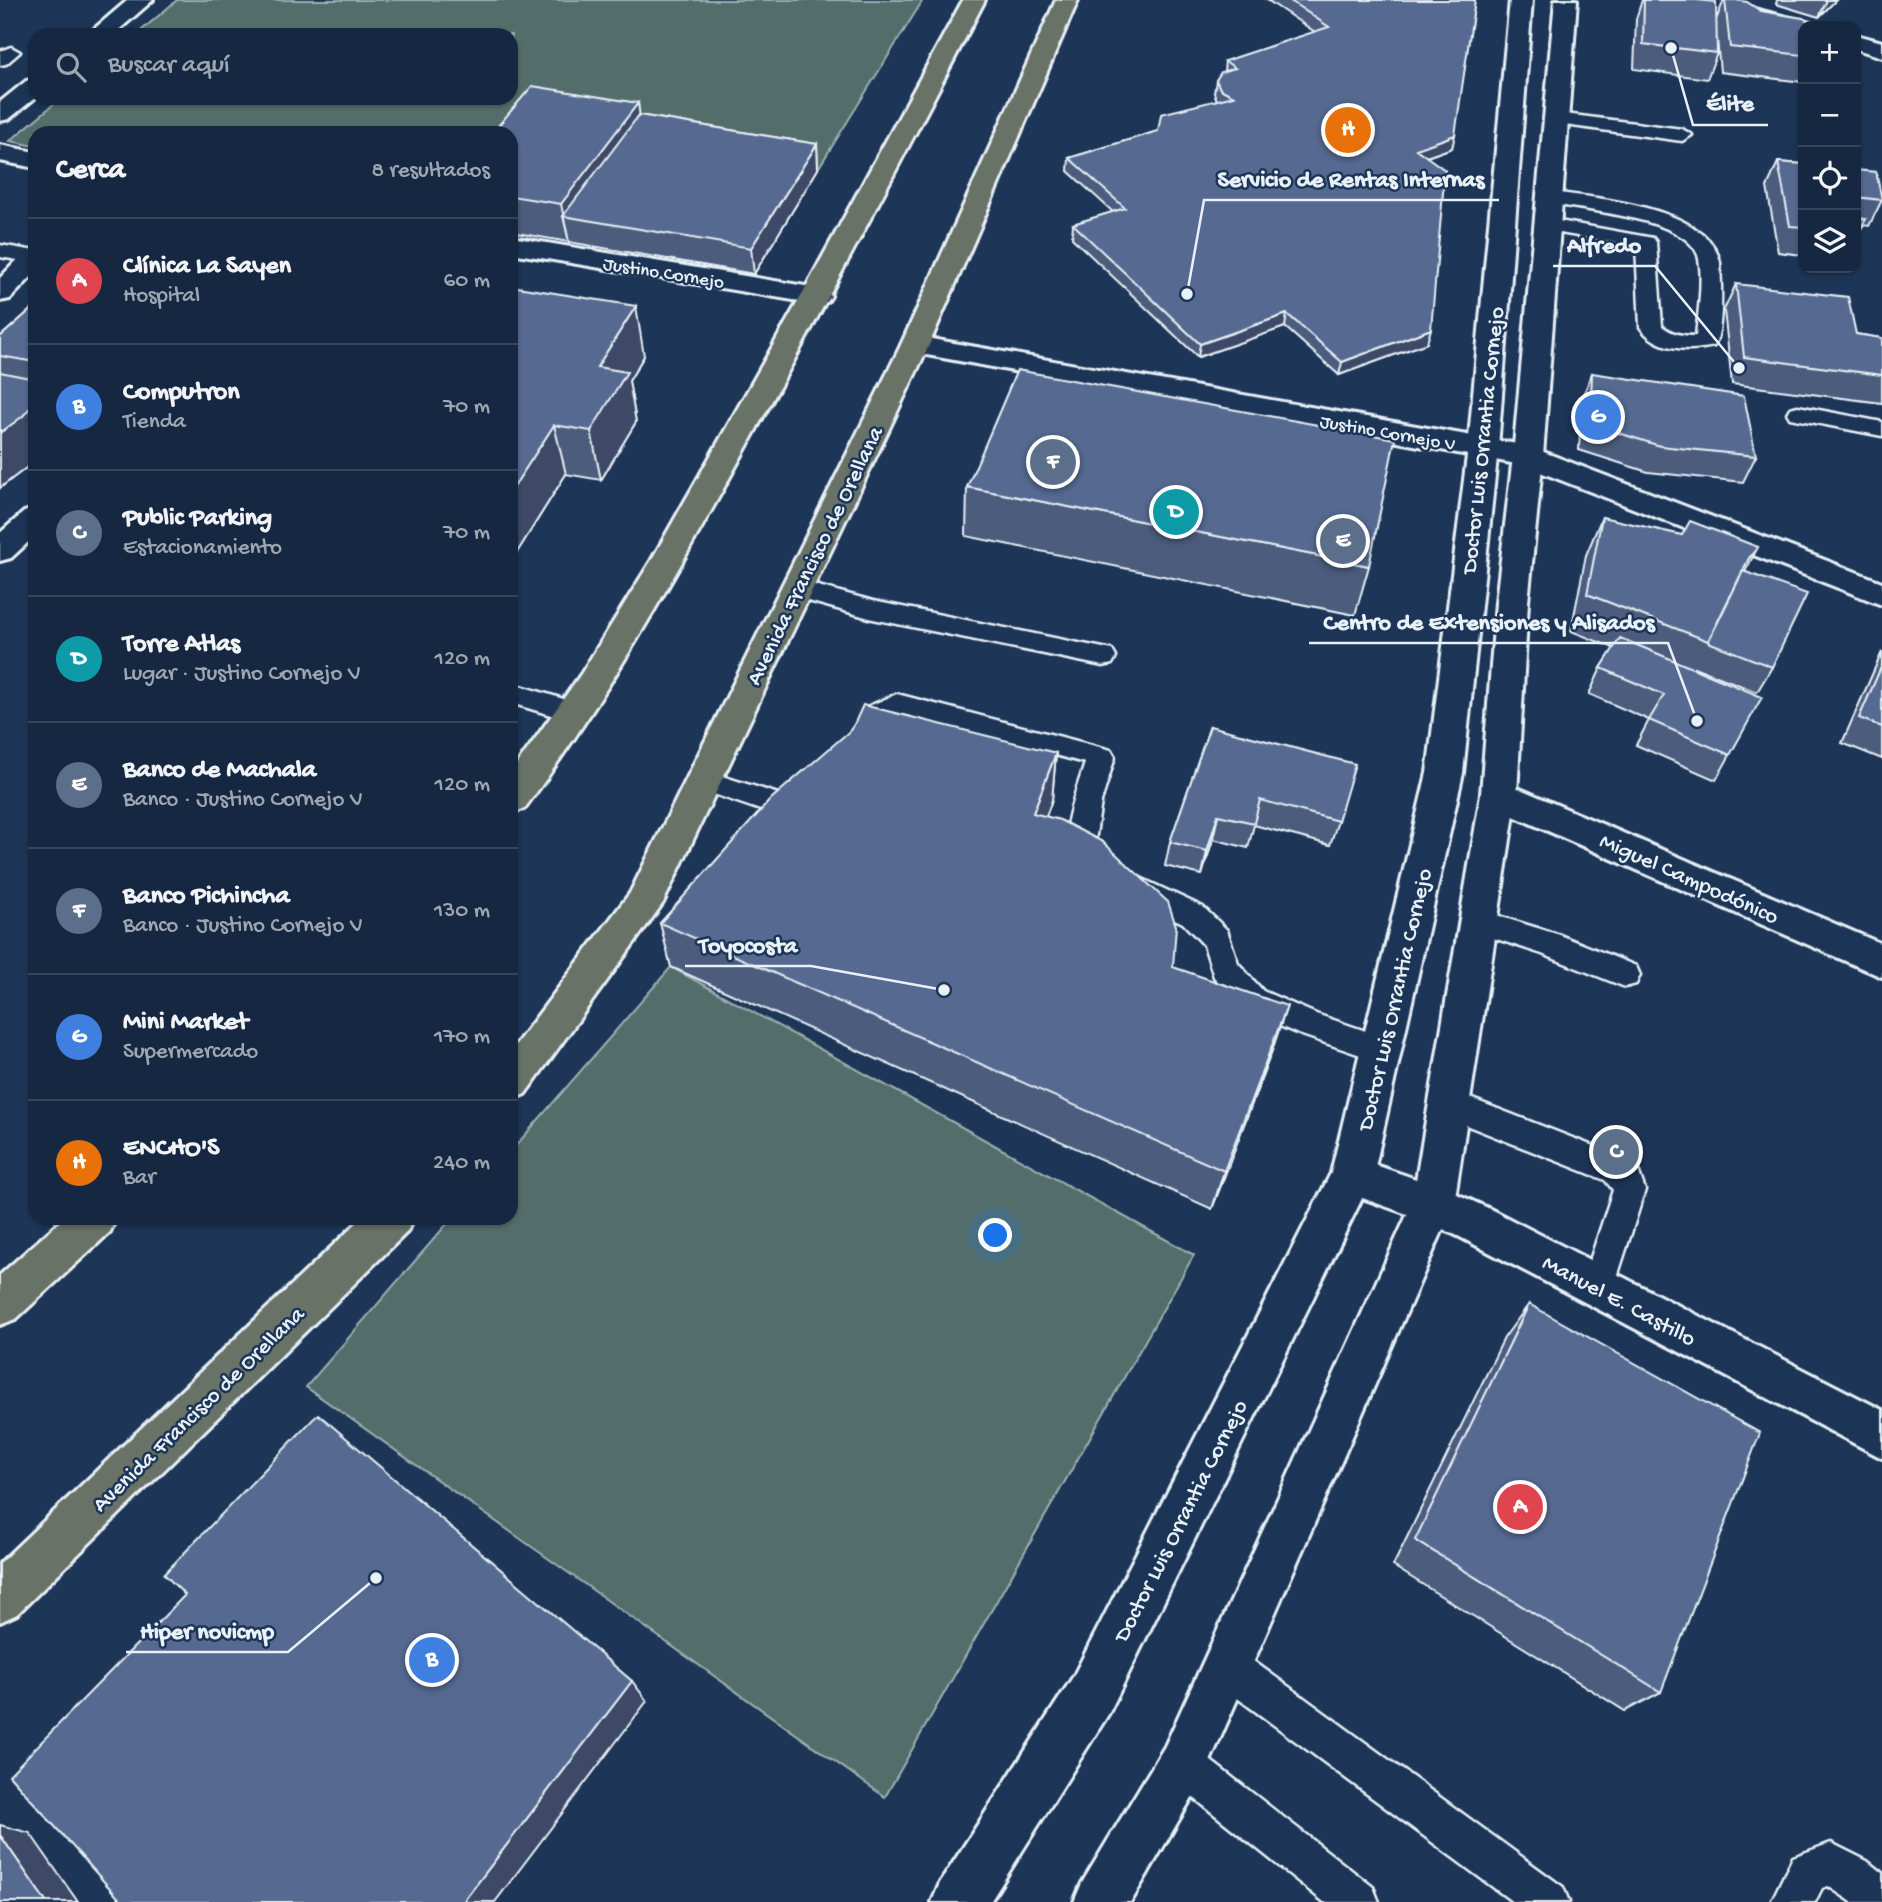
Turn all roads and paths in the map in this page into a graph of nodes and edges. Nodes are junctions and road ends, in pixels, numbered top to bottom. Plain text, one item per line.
1 (142, 0) edge
2 (974, 0) edge
3 (1067, 0) edge
4 (1521, 0) edge
5 (1566, 0) edge
6 (1704, 2) edge
7 (1798, 27) edge
8 (108, 28) edge
9 (1861, 44) edge
10 (1882, 50) edge
11 (28, 92) edge
12 (0, 114) edge
13 (1557, 119) junction
14 (1682, 135) dead end
15 (0, 153) edge
16 (28, 159) edge
17 (1549, 211) junction
18 (1648, 215) junction
19 (1646, 242) junction
20 (518, 246) edge
21 (0, 251) edge
22 (28, 256) edge
23 (28, 264) edge
24 (0, 293) edge
25 (817, 296) junction
26 (915, 345) junction
27 (1798, 413) dead end
28 (1882, 429) edge
29 (1483, 448) junction
30 (1528, 456) junction
31 (28, 525) edge
32 (0, 550) edge
33 (796, 589) junction
34 (1882, 594) edge
35 (1103, 657) dead end
36 (518, 695) edge
37 (574, 712) junction
38 (703, 780) junction
39 (830, 786) junction
40 (518, 790) edge
41 (1499, 794) junction
42 (789, 830) edge
43 (1479, 922) junction
44 (1882, 961) edge
45 (1625, 975) dead end
46 (1381, 1049) junction
47 (518, 1073) edge
48 (1449, 1104) junction
49 (1352, 1176) junction
50 (1433, 1204) junction
51 (87, 1225) edge
52 (384, 1225) edge
53 (1598, 1288) junction
54 (0, 1304) edge
55 (1882, 1435) edge
56 (0, 1597) edge
57 (1227, 1666) junction
58 (1183, 1765) junction
59 (1882, 1899) edge
60 (959, 1902) edge
61 (1101, 1902) edge
62 (1358, 1902) edge
63 (1548, 1902) edge
64 (1792, 1902) edge

1 - 8 street
2 - 25 main road
3 - 26 main road, Avenida Francisco de Orellana
4 - 29 street, Doctor Luis Orrantia Cornejo
5 - 13 street, Doctor Luis Orrantia Cornejo
6 - 7 street
9 - 10 street
11 - 12 street
13 - 14 lane
13 - 17 street, Doctor Luis Orrantia Cornejo
15 - 16 street
17 - 18 lane
17 - 19 lane
17 - 30 street, Doctor Luis Orrantia Cornejo
18 - 19 lane
18 - 19 lane
20 - 25 street, Justino Cornejo
21 - 22 lane
23 - 24 street
25 - 37 main road
26 - 29 street, Justino Cornejo V
26 - 33 main road, Avenida Francisco de Orellana
27 - 28 lane
29 - 30 street, Justino Cornejo V
29 - 46 street, Doctor Luis Orrantia Cornejo
30 - 34 street, Justino Cornejo V
30 - 41 street, Doctor Luis Orrantia Cornejo
31 - 32 street
33 - 35 lane
33 - 38 main road, Avenida Francisco de Orellana
36 - 37 lane
37 - 40 main road
38 - 39 lane
38 - 47 main road, Avenida Francisco de Orellana
39 - 42 lane
39 - 46 lane
41 - 43 street, Doctor Luis Orrantia Cornejo
41 - 44 street, Miguel Campodónico
43 - 45 lane
43 - 48 street, Doctor Luis Orrantia Cornejo
46 - 49 street, Doctor Luis Orrantia Cornejo
48 - 50 street, Doctor Luis Orrantia Cornejo
48 - 53 lane
49 - 50 street, Manuel E. Castillo
49 - 60 street, Doctor Luis Orrantia Cornejo
50 - 53 street, Manuel E. Castillo
50 - 57 street, Doctor Luis Orrantia Cornejo
51 - 54 main road
52 - 56 main road, Avenida Francisco de Orellana
53 - 55 street, Manuel E. Castillo
57 - 58 street, Doctor Luis Orrantia Cornejo
57 - 63 lane
58 - 61 street, Doctor Luis Orrantia Cornejo
58 - 62 lane
59 - 64 lane

